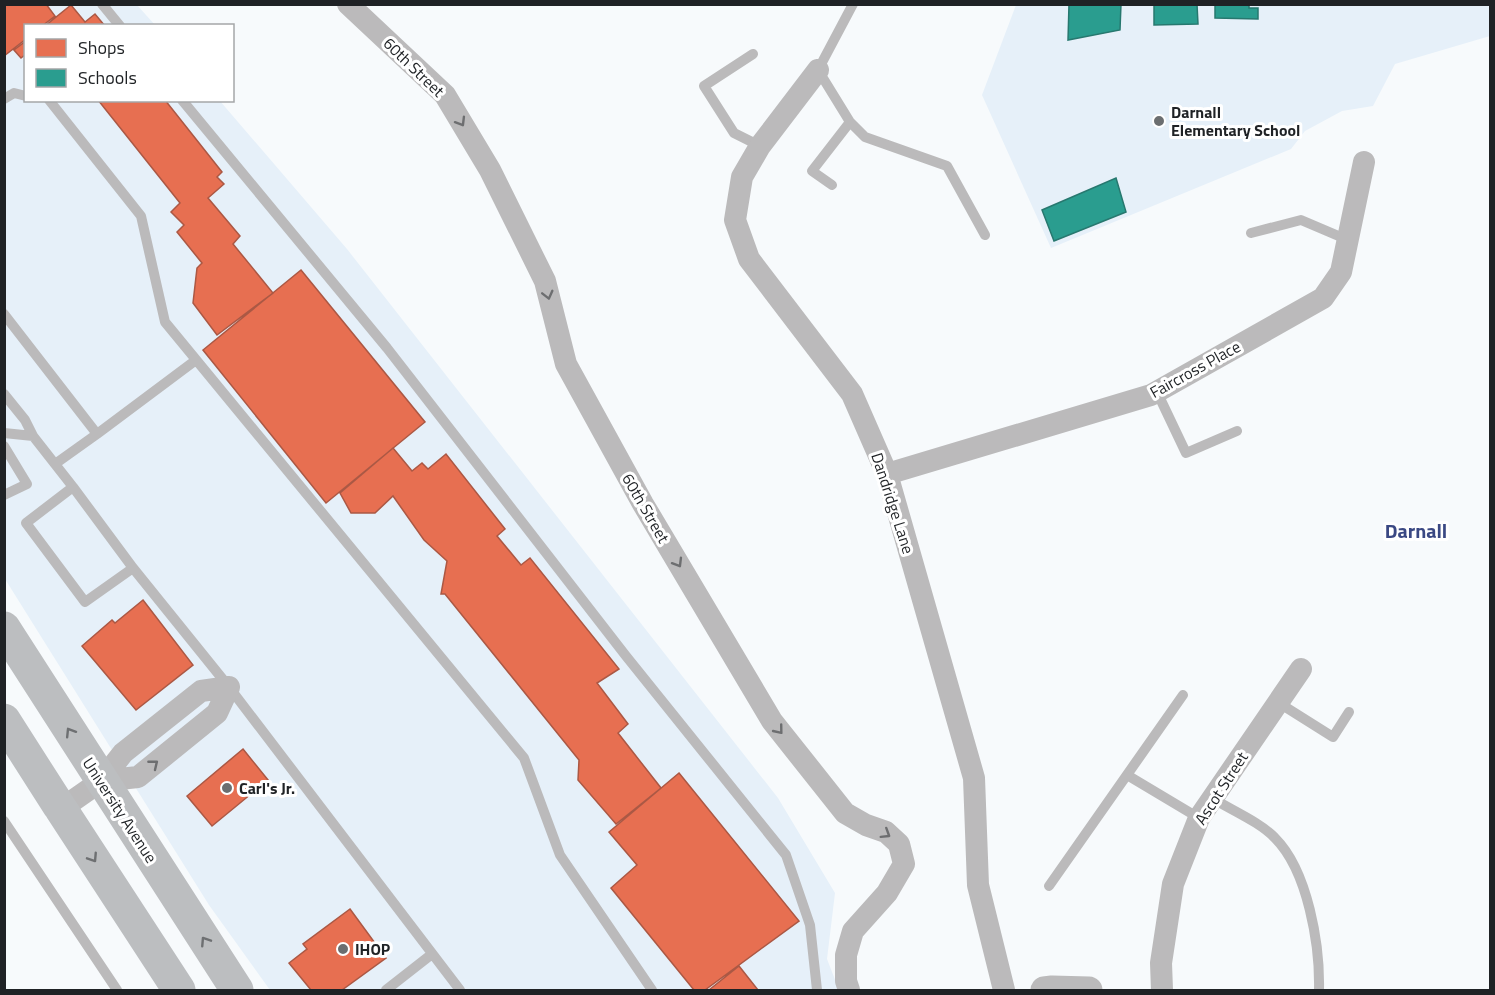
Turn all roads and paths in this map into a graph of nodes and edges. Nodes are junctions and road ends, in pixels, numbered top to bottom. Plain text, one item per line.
1 (102, 4) edge
2 (348, 4) edge
3 (853, 4) edge
4 (118, 24) edge
5 (753, 54) dead end
6 (818, 70) junction
7 (24, 96) edge
8 (4, 99) edge
9 (51, 102) edge
10 (184, 102) edge
11 (850, 122) junction
12 (760, 146) junction
13 (1364, 162) dead end
14 (832, 185) dead end
15 (1251, 233) dead end
16 (985, 235) dead end
17 (1348, 240) junction
18 (4, 314) edge
19 (196, 360) junction
20 (1157, 392) junction
21 (4, 394) edge
22 (1237, 431) dead end
23 (4, 433) edge
24 (97, 434) junction
25 (33, 436) junction
26 (6, 452) edge
27 (55, 464) junction
28 (887, 474) junction
29 (73, 487) junction
30 (4, 495) edge
31 (133, 568) junction
32 (4, 628) edge
33 (1301, 669) dead end
34 (229, 687) junction
35 (1183, 695) dead end
36 (1279, 703) junction
37 (1349, 712) dead end
38 (4, 720) edge
39 (1127, 775) junction
40 (101, 781) junction
41 (1212, 798) junction
42 (60, 807) junction
43 (1198, 818) junction
44 (4, 821) edge
45 (1049, 886) dead end
46 (432, 954) junction
47 (117, 990) edge
48 (179, 990) edge
49 (237, 990) edge
50 (386, 990) edge
51 (460, 990) edge
52 (652, 990) edge
53 (818, 990) edge
54 (849, 990) edge
55 (1004, 990) edge
56 (1044, 990) edge
57 (1089, 990) edge
58 (1162, 990) edge
59 (1320, 990) edge

1 - 4 lane
2 -> 54 street, 60th Street
3 - 6 lane
5 - 12 lane
6 - 11 lane
6 - 12 street, Dandridge Lane
7 - 8 lane
9 - 19 lane
10 - 53 lane
11 - 14 lane
11 - 16 lane
12 - 28 street, Dandridge Lane
13 - 17 street, Faircross Place
15 - 17 lane
17 - 20 street, Faircross Place
18 - 24 lane
19 - 24 lane
19 - 52 lane
20 - 22 lane
20 - 28 street, Faircross Place
21 - 25 lane
23 - 25 lane
24 - 27 lane
25 - 27 lane
26 - 30 lane
27 - 29 lane
28 - 55 street, Dandridge Lane
29 - 31 lane
29 - 31 lane
31 - 34 lane
40 -> 32 main road, University Avenue
33 - 36 street, Ascot Street
34 - 40 street
34 - 46 lane
35 - 39 lane
36 - 37 lane
36 - 41 street, Ascot Street
38 - 42 main road
39 - 43 lane
39 - 45 lane
40 - 42 street
49 -> 40 main road, University Avenue
41 - 43 street, Ascot Street
41 - 59 lane
42 -> 48 main road
43 - 58 street, Ascot Street
44 - 47 lane
46 - 50 lane
46 - 51 lane
56 - 57 street

